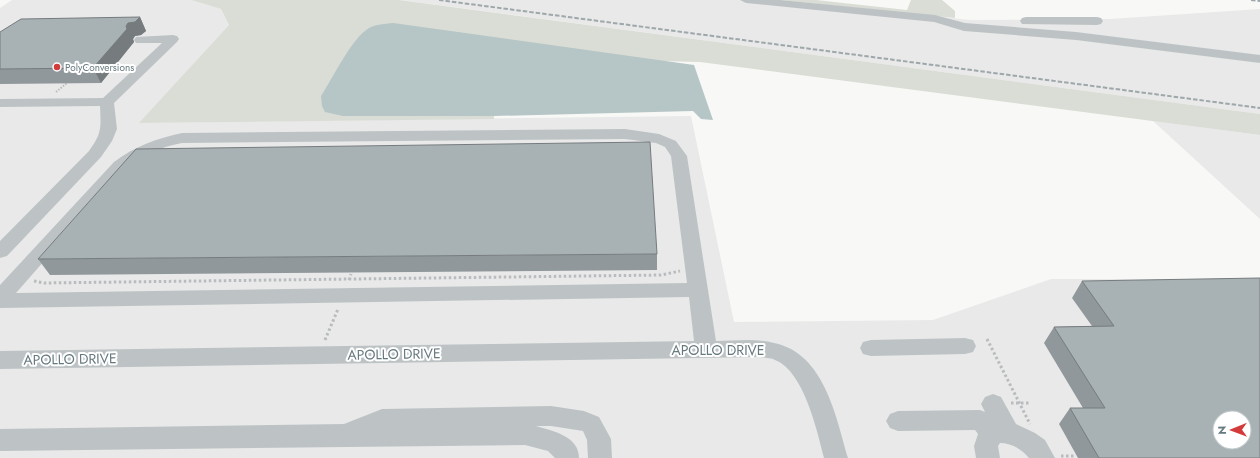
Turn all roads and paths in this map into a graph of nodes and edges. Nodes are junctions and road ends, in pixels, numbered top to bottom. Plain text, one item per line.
1 (746, 0) edge
2 (935, 19) junction
3 (1098, 21) dead end
4 (140, 40) dead end
5 (1260, 59) edge
6 (107, 102) junction
7 (0, 103) edge
8 (0, 252) edge
9 (695, 268) junction
10 (351, 274) dead end
11 (18, 278) junction
12 (346, 287) junction
13 (698, 290) junction
14 (0, 300) edge
15 (987, 339) dead end
16 (965, 346) dead end
17 (871, 348) dead end
18 (706, 349) junction
19 (319, 355) junction
20 (0, 360) edge
21 (993, 404) dead end
22 (898, 421) dead end
23 (1033, 428) dead end
24 (1001, 433) junction
25 (346, 435) junction
26 (0, 440) edge
27 (1049, 455) edge
28 (567, 458) edge
29 (600, 458) edge
30 (836, 458) edge
31 (988, 458) edge
32 (1059, 458) edge

1 - 2 street
2 - 3 street
2 - 5 street
4 - 6 street
6 - 7 street
6 - 8 street
9 - 11 street
9 - 12 path
9 - 13 street
10 - 12 path
11 - 12 path
11 - 14 street
12 - 13 street
12 - 14 street
12 - 19 path
13 - 18 street
15 - 23 path
16 - 17 street
18 - 19 street, APOLLO DRIVE
18 - 30 street, APOLLO DRIVE
19 - 20 street, APOLLO DRIVE
21 - 24 street
22 - 24 street
24 - 27 street
24 - 31 street
25 - 26 street
25 - 28 street
25 - 29 street
27 - 32 path

